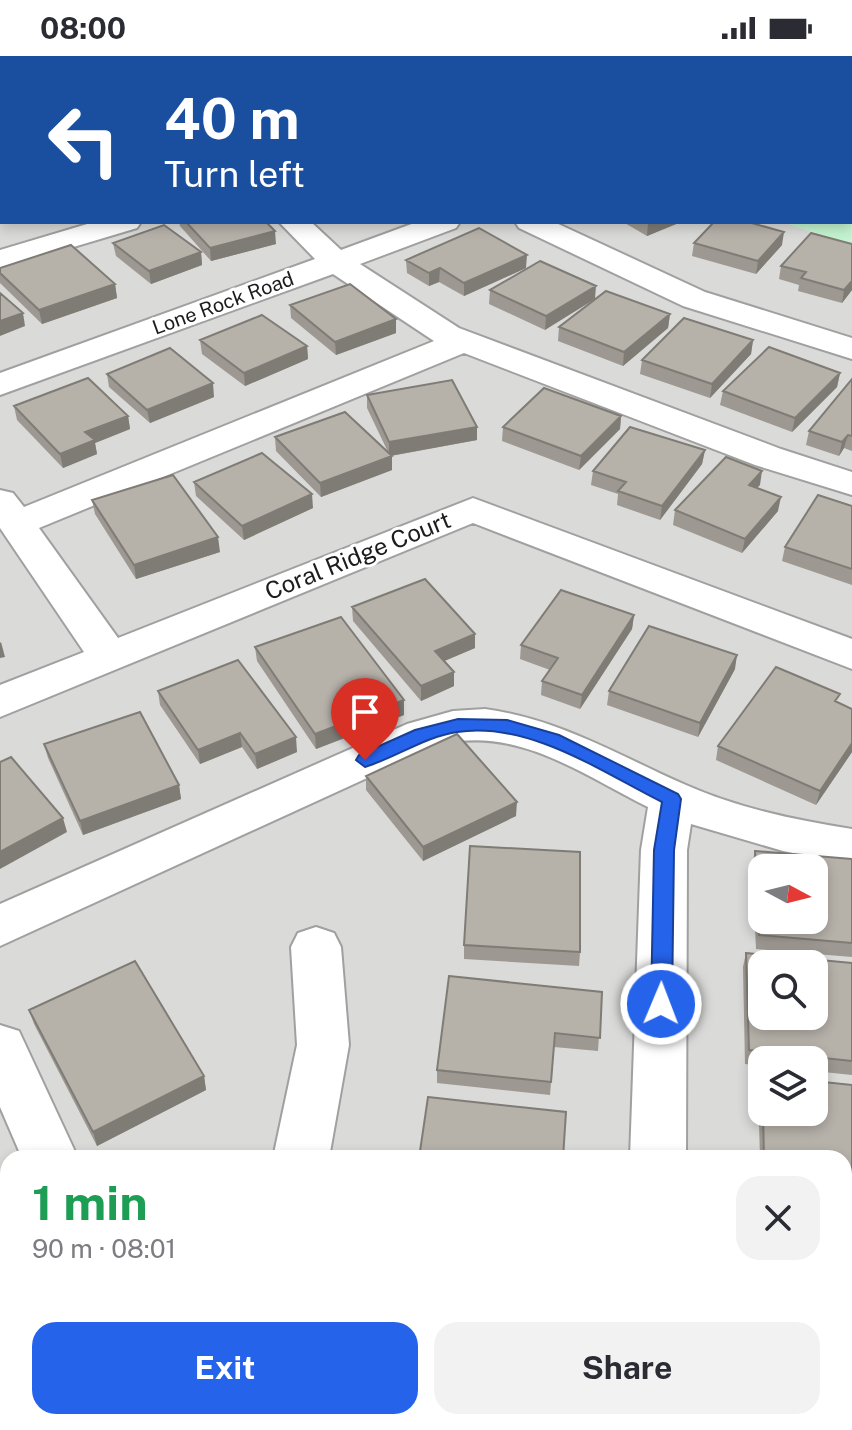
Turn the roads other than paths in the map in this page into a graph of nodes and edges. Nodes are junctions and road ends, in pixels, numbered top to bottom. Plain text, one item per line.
1 (118, 224) edge
2 (296, 224) edge
3 (440, 224) edge
4 (534, 224) edge
5 (4, 254) edge
6 (336, 262) junction
7 (464, 341) junction
8 (852, 349) edge
9 (0, 385) edge
10 (852, 484) edge
11 (8, 512) edge
12 (852, 655) edge
13 (109, 656) junction
14 (0, 702) edge
15 (672, 799) junction
16 (852, 847) edge
17 (0, 926) edge
18 (316, 947) dead end
19 (0, 1047) edge
20 (46, 1150) edge
21 (303, 1150) edge
22 (658, 1150) edge

1 - 5 street
2 - 6 street
3 - 6 street, Lone Rock Road
4 - 8 street
6 - 7 street
6 - 9 street, Lone Rock Road
7 - 10 street
7 - 11 street
11 - 13 street
12 - 13 street, Coral Ridge Court
13 - 14 street, Coral Ridge Court
15 - 16 street
15 - 17 street
15 - 22 street
18 - 21 street
19 - 20 street

